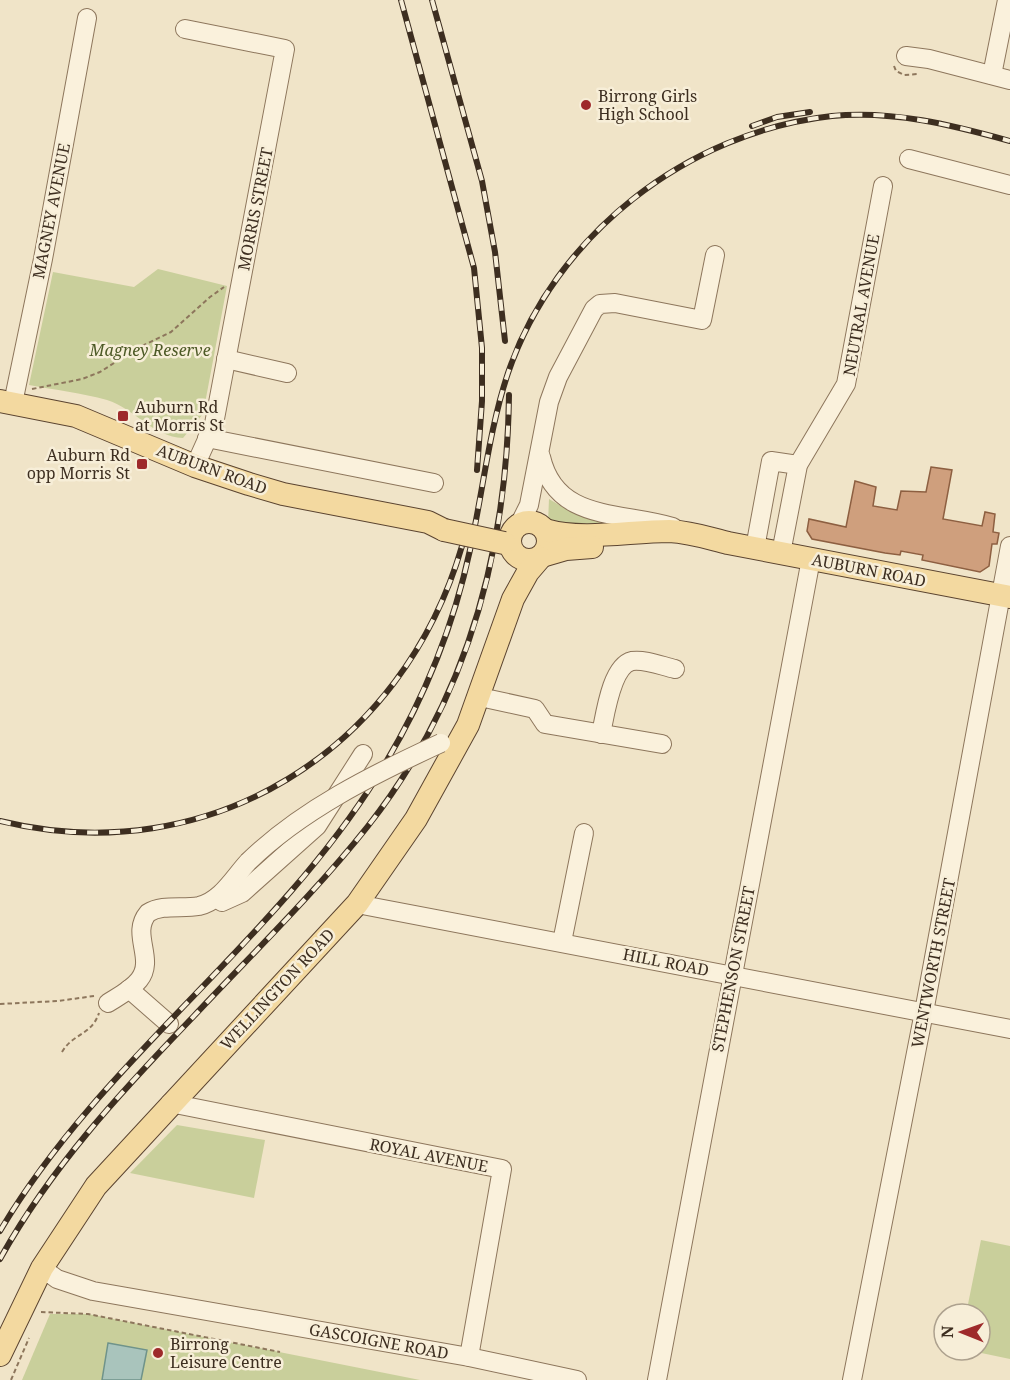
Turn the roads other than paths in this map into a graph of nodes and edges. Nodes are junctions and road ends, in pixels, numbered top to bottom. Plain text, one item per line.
1 (1007, 0) edge
2 (87, 18) dead end
3 (185, 29) dead end
4 (906, 57) dead end
5 (992, 75) junction
6 (1010, 80) edge
7 (909, 159) dead end
8 (1010, 185) edge
9 (883, 186) dead end
10 (715, 255) dead end
11 (226, 359) junction
12 (287, 373) dead end
13 (6, 402) edge
14 (207, 438) junction
15 (540, 457) junction
16 (798, 465) junction
17 (195, 466) junction
18 (434, 483) dead end
19 (544, 529) junction
20 (699, 534) junction
21 (512, 538) junction
22 (728, 543) junction
23 (1010, 546) edge
24 (755, 548) junction
25 (781, 553) junction
26 (541, 557) junction
27 (812, 559) junction
28 (1005, 596) edge
29 (513, 599) junction
30 (675, 669) dead end
31 (480, 697) junction
32 (601, 734) junction
33 (662, 744) dead end
34 (448, 746) junction
35 (363, 754) dead end
36 (584, 833) dead end
37 (216, 898) junction
38 (357, 904) junction
39 (562, 942) junction
40 (732, 974) junction
41 (924, 1012) junction
42 (169, 1024) dead end
43 (1010, 1029) edge
44 (170, 1103) junction
45 (42, 1268) junction
46 (0, 1355) edge
47 (469, 1358) junction
48 (577, 1380) edge
49 (657, 1380) edge
50 (852, 1380) edge

1 - 5 street
2 - 13 street, MAGNEY AVENUE
3 - 11 street, MORRIS STREET
4 - 5 street
5 - 6 street
7 - 8 street
9 - 16 street, NEUTRAL AVENUE
10 - 15 street
11 - 12 street
11 - 14 street, MORRIS STREET
13 - 17 main road, AUBURN ROAD
14 - 17 street, MORRIS STREET
14 - 18 street, AUBURN ROAD
15 - 19 street
15 - 20 street, AUBURN ROAD
15 - 21 street
16 - 24 street
16 - 25 street, NEUTRAL AVENUE
17 - 21 main road, AUBURN ROAD, bridge
19 - 20 main road, AUBURN ROAD
19 - 21 main road
19 - 26 main road
20 - 22 main road, AUBURN ROAD
21 - 26 main road
21 - 29 main road, WELLINGTON ROAD
22 - 24 main road, AUBURN ROAD
22 - 26 main road, AUBURN ROAD
23 - 28 street, WENTWORTH STREET
24 - 25 main road, AUBURN ROAD
25 - 27 main road, AUBURN ROAD
26 - 29 main road, WELLINGTON ROAD
27 - 28 main road, AUBURN ROAD
27 - 40 street, STEPHENSON STREET
28 - 41 street, WENTWORTH STREET
29 - 31 main road, WELLINGTON ROAD
30 - 32 street
31 - 32 street
31 - 34 main road, WELLINGTON ROAD
32 - 33 street
34 - 37 street, bridge
34 - 38 main road, WELLINGTON ROAD
35 - 37 street
36 - 39 street
37 - 42 street
38 - 39 street, HILL ROAD
38 - 44 main road, WELLINGTON ROAD
39 - 40 street, HILL ROAD
40 - 41 street, HILL ROAD
40 - 49 street, STEPHENSON STREET
41 - 43 street, HILL ROAD
41 - 50 street, WENTWORTH STREET
44 - 45 main road, WELLINGTON ROAD
44 - 47 street, ROYAL AVENUE
45 - 46 main road, WELLINGTON ROAD
45 - 47 street, GASCOIGNE ROAD
47 - 48 street, GASCOIGNE ROAD

